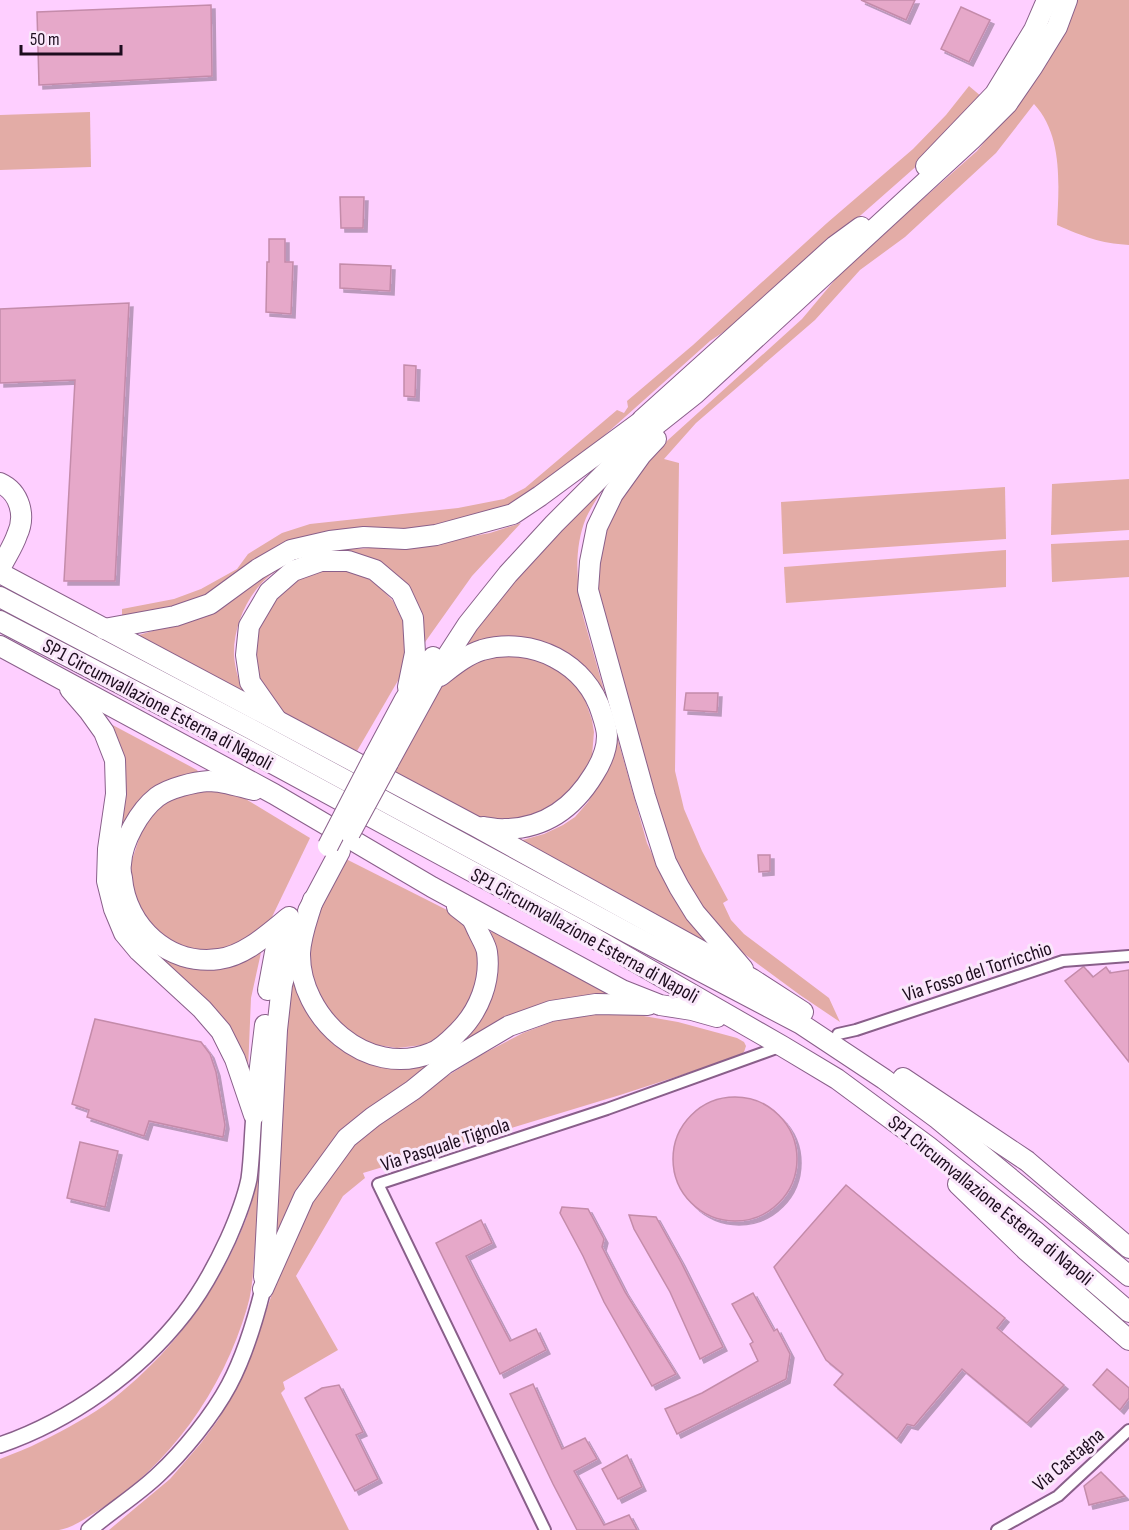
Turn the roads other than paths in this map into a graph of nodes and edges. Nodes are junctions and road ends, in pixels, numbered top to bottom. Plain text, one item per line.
1 (1047, 0) edge
2 (1067, 0) edge
3 (695, 394) junction
4 (639, 423) junction
5 (0, 483) edge
6 (0, 571) edge
7 (0, 597) edge
8 (0, 621) edge
9 (104, 629) junction
10 (0, 646) edge
11 (63, 680) junction
12 (432, 683) junction
13 (405, 699) junction
14 (278, 721) junction
15 (381, 760) junction
16 (274, 794) junction
17 (475, 826) junction
18 (334, 849) junction
19 (432, 887) junction
20 (313, 900) junction
21 (289, 917) junction
22 (1129, 956) edge
23 (752, 980) junction
24 (660, 1005) junction
25 (783, 1014) junction
26 (748, 1026) junction
27 (838, 1034) junction
28 (783, 1046) junction
29 (254, 1115) junction
30 (929, 1147) junction
31 (1129, 1248) edge
32 (1129, 1276) edge
33 (263, 1289) junction
34 (1129, 1312) edge
35 (1129, 1340) edge
36 (1129, 1430) edge
37 (0, 1445) edge
38 (112, 1510) junction
39 (78, 1530) edge
40 (89, 1530) edge
41 (545, 1530) edge
42 (997, 1530) edge

1 - 4 highway
2 - 3 highway
3 - 12 highway
3 - 23 highway
4 - 9 highway
4 - 13 highway
5 - 6 highway
6 - 9 highway
7 - 25 highway, SP1 Circumvallazione Esterna di Napoli
8 - 26 highway, SP1 Circumvallazione Esterna di Napoli
9 - 14 highway
10 - 11 highway
11 - 16 highway
11 - 29 highway
12 - 15 highway
12 - 17 highway
13 - 14 highway
13 - 15 highway
14 - 17 highway
15 - 18 highway, bridge
16 - 19 highway
16 - 21 highway
17 - 23 highway
18 - 20 highway
18 - 21 highway
19 - 20 highway
19 - 24 highway
20 - 33 highway
21 - 29 highway
22 - 27 street, Via Fosso del Torricchio
23 - 25 highway
23 - 27 highway
24 - 26 highway
24 - 33 highway
25 - 32 highway, SP1 Circumvallazione Esterna di Napoli
26 - 28 highway, SP1 Circumvallazione Esterna di Napoli
27 - 31 highway
28 - 30 highway, SP1 Circumvallazione Esterna di Napoli
28 - 41 street, Via Pasquale Tignola
29 - 37 main road
30 - 34 highway, SP1 Circumvallazione Esterna di Napoli
30 - 35 highway
33 - 38 main road
36 - 42 street, Via Castagna
38 - 39 main road
38 - 40 main road

